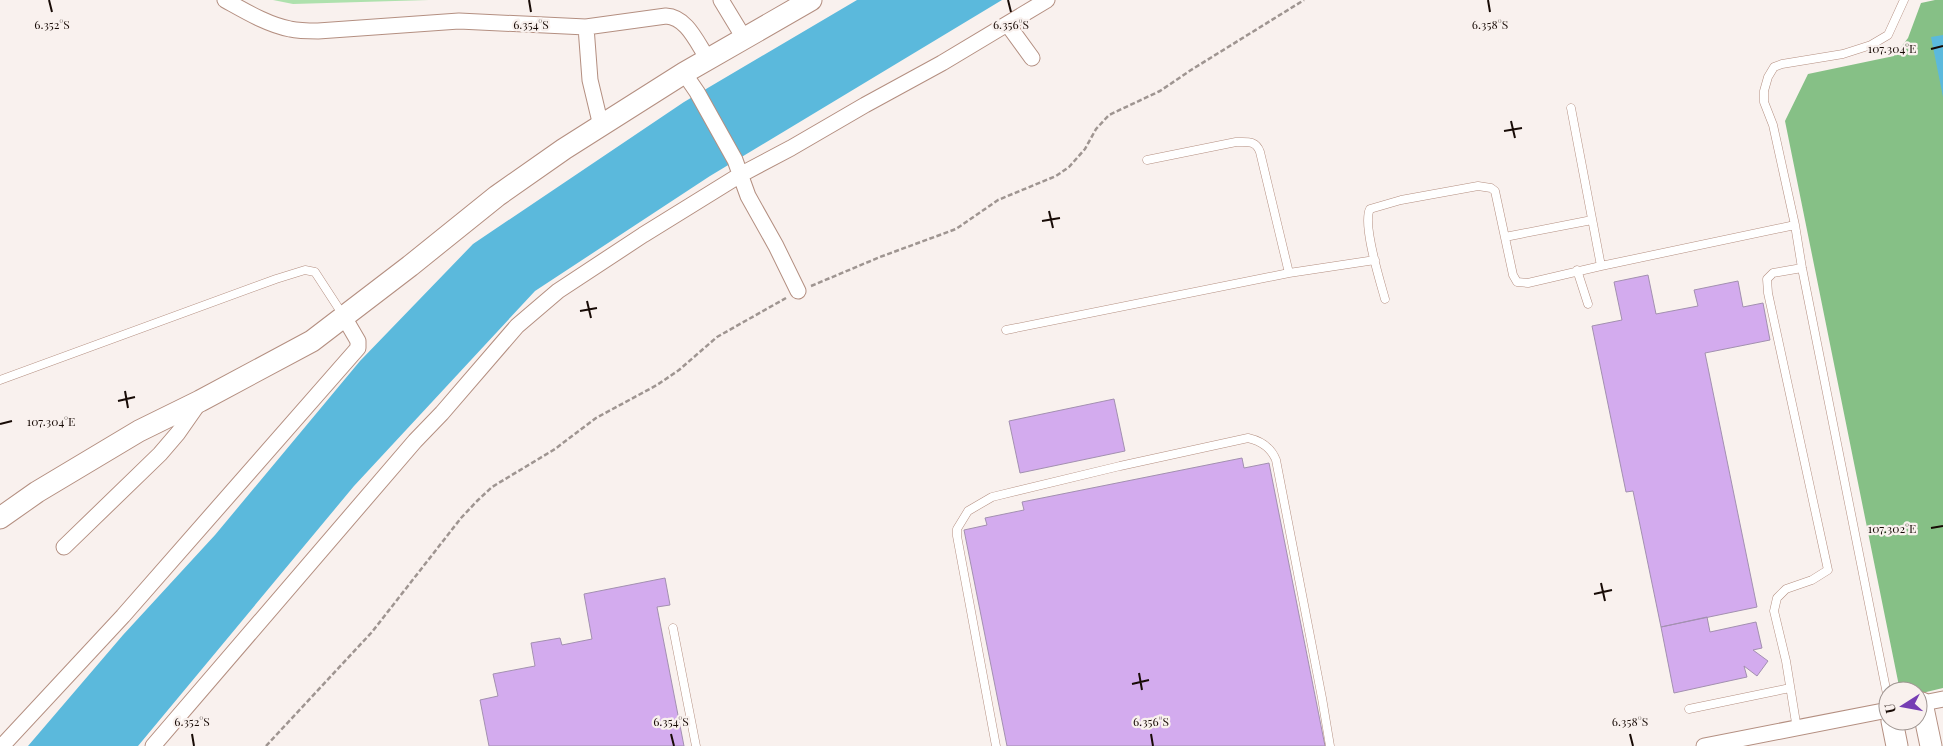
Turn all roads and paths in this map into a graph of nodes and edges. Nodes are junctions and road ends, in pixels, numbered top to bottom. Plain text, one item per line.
1 (225, 0) edge
2 (721, 0) edge
3 (811, 0) edge
4 (1047, 0) edge
5 (1304, 0) edge
6 (1904, 0) edge
7 (1008, 25) junction
8 (586, 27) junction
9 (744, 38) junction
10 (1032, 58) dead end
11 (708, 59) junction
12 (684, 73) junction
13 (1571, 108) dead end
14 (601, 126) junction
15 (1147, 160) dead end
16 (740, 175) junction
17 (1592, 220) junction
18 (1795, 225) junction
19 (1506, 238) junction
20 (1374, 260) junction
21 (1601, 266) junction
22 (1802, 268) junction
23 (1577, 270) junction
24 (1289, 273) junction
25 (798, 291) junction
26 (1385, 299) dead end
27 (1588, 304) dead end
28 (344, 317) junction
29 (1006, 330) dead end
30 (0, 380) edge
31 (200, 401) junction
32 (0, 518) edge
33 (64, 546) dead end
34 (673, 628) dead end
35 (1884, 681) edge
36 (1790, 688) junction
37 (1943, 699) edge
38 (1928, 702) edge
39 (1689, 709) dead end
40 (1878, 712) edge
41 (1797, 729) junction
42 (1894, 731) edge
43 (1927, 731) edge
44 (2, 746) edge
45 (153, 746) edge
46 (266, 746) edge
47 (696, 746) edge
48 (996, 746) edge
49 (1330, 746) edge
50 (1704, 746) edge
51 (1897, 746) edge
52 (1931, 746) edge

1 - 8 street
2 - 9 street
3 - 9 street
4 - 7 street
5 - 25 path
6 - 18 lane
7 - 10 street
7 - 16 street
8 - 11 street
8 - 14 street
9 - 11 street
11 - 12 street
12 - 14 street
12 - 16 street
13 - 17 lane
14 - 28 street
15 - 24 lane
16 - 25 street
16 - 45 street
17 - 19 lane
17 - 21 lane
18 - 21 lane
18 - 22 lane
19 - 20 lane
19 - 23 lane
20 - 24 lane
20 - 26 lane
21 - 23 lane
22 - 35 lane
22 - 36 lane
23 - 27 lane
24 - 29 lane
25 - 46 path
28 - 30 lane
28 - 31 street
28 - 44 street
31 - 32 street
31 - 33 street
34 - 47 lane
36 - 39 lane
36 - 41 lane
37 - 38 street
40 - 41 street
41 - 50 street
42 - 51 street
43 - 52 street
48 - 49 lane

